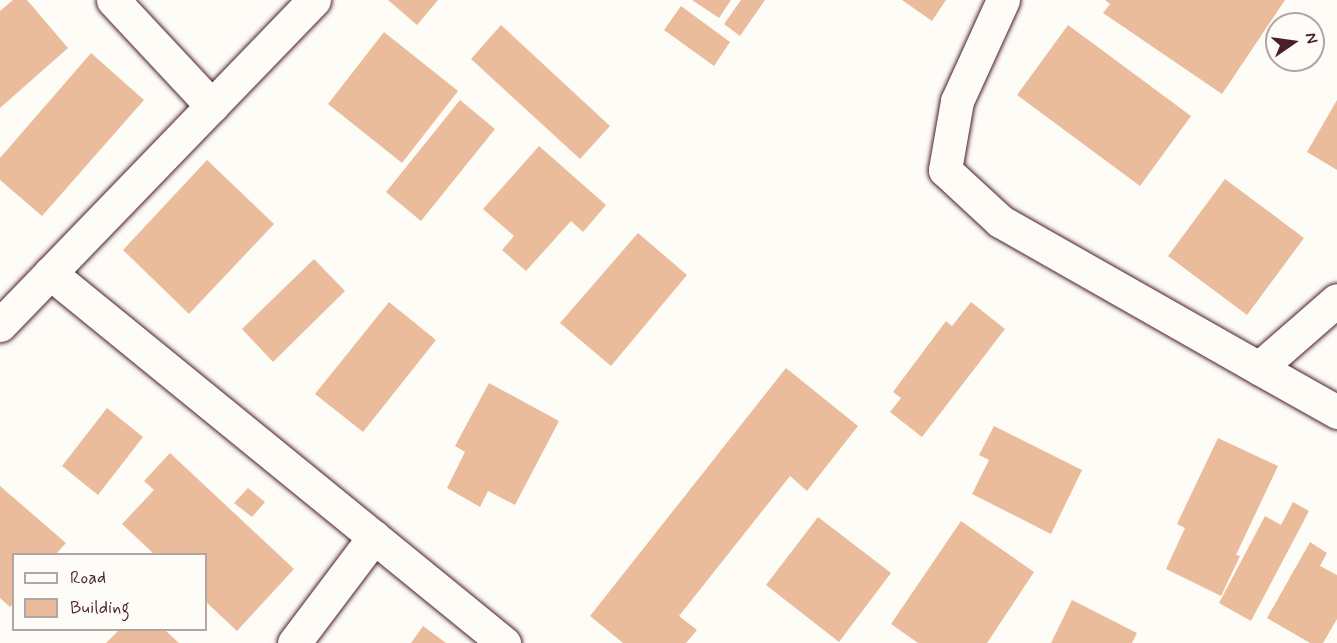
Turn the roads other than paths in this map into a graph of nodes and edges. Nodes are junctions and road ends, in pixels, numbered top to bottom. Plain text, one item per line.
1 (113, 0) edge
2 (314, 0) edge
3 (1003, 0) edge
4 (212, 106) junction
5 (50, 273) junction
6 (1337, 300) edge
7 (0, 325) edge
8 (1259, 368) junction
9 (1337, 412) edge
10 (374, 537) junction
11 (294, 643) edge
12 (504, 643) edge

1 - 4 street
2 - 4 street
3 - 8 street
4 - 5 street
5 - 7 street
5 - 10 street
6 - 8 street
8 - 9 street
10 - 11 street
10 - 12 street

